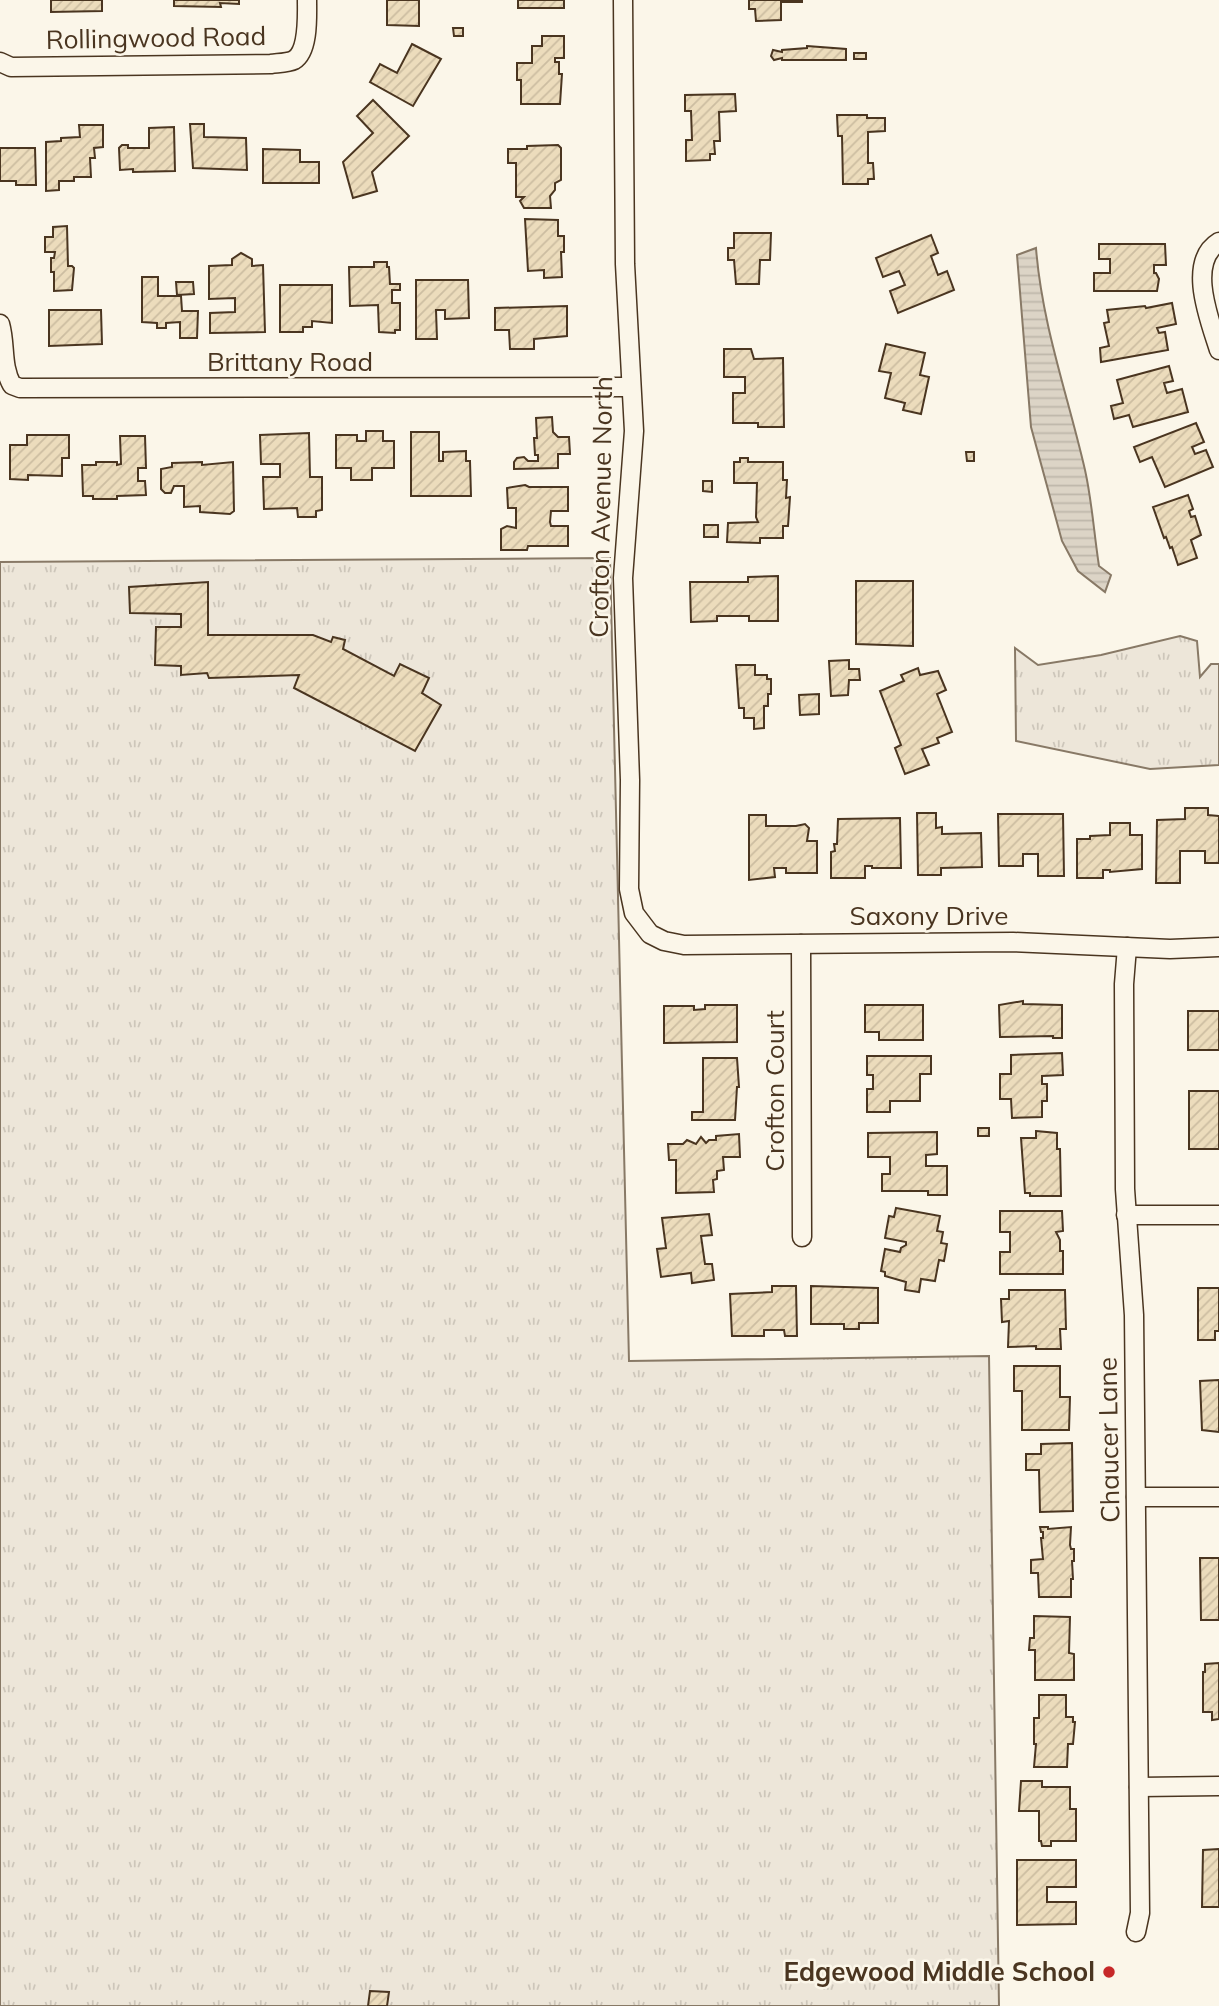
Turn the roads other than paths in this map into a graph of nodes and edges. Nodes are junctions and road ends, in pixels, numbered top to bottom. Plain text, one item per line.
1 (307, 0) edge
2 (623, 0) edge
3 (0, 61) edge
4 (1219, 242) edge
5 (0, 324) edge
6 (1219, 350) edge
7 (631, 387) junction
8 (644, 926) joint
9 (801, 944) junction
10 (1128, 947) junction
11 (1219, 947) edge
12 (1126, 1215) junction
13 (1219, 1215) edge
14 (802, 1237) dead end
15 (1136, 1497) junction
16 (1219, 1497) edge
17 (1219, 1786) edge
18 (1139, 1787) junction
19 (1136, 1932) dead end

1 - 3 street, Rollingwood Road
2 - 7 street, Crofton Avenue North
4 - 6 street
5 - 7 street, Brittany Road
7 - 8 street, Crofton Avenue North
8 - 9 street, Saxony Drive
9 - 10 street, Saxony Drive
9 - 14 street, Crofton Court
10 - 11 street, Saxony Drive
10 - 12 street, Chaucer Lane
12 - 13 street
12 - 15 street, Chaucer Lane
15 - 16 street
15 - 18 street, Chaucer Lane
17 - 18 street
18 - 19 street, Chaucer Lane

